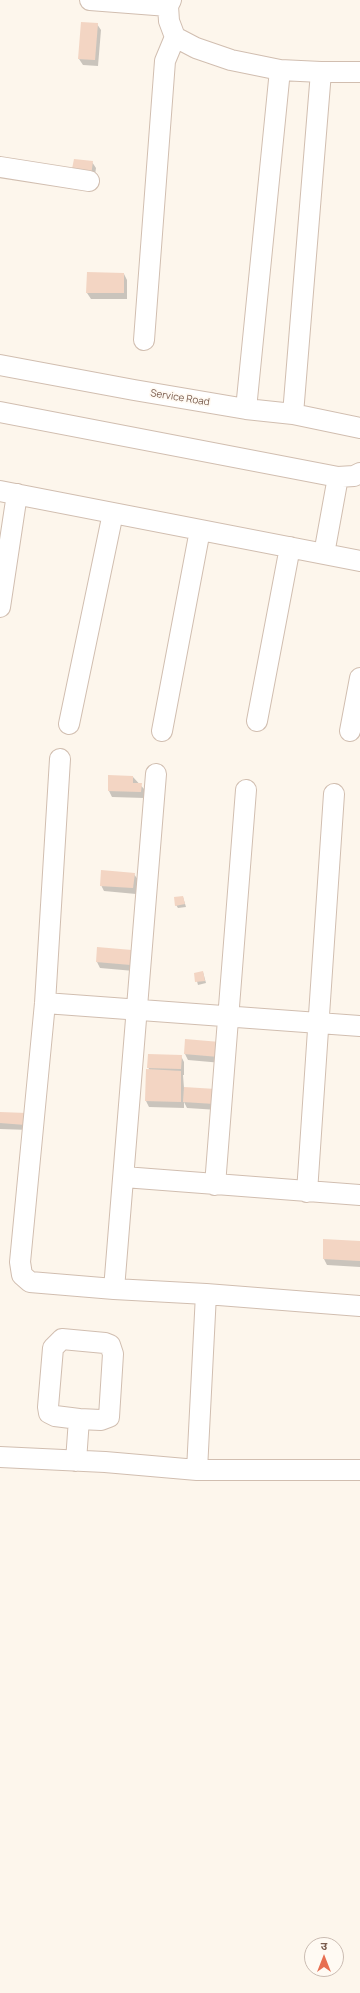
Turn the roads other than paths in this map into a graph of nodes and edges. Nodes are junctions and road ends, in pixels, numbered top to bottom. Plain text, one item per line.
1 (90, 0) edge
2 (129, 1) edge
3 (170, 3) edge
4 (175, 37) junction
5 (280, 70) junction
6 (321, 72) junction
7 (360, 72) edge
8 (0, 167) edge
9 (89, 181) dead end
10 (144, 340) dead end
11 (0, 364) edge
12 (246, 409) junction
13 (0, 412) edge
14 (293, 414) junction
15 (360, 428) edge
16 (360, 473) edge
17 (338, 477) junction
18 (9, 492) edge
19 (113, 513) junction
20 (200, 530) junction
21 (290, 547) junction
22 (324, 554) junction
23 (360, 561) edge
24 (0, 607) edge
25 (360, 678) edge
26 (257, 722) dead end
27 (69, 724) dead end
28 (350, 730) dead end
29 (162, 731) dead end
30 (60, 759) dead end
31 (156, 774) dead end
32 (246, 790) dead end
33 (334, 794) dead end
34 (45, 1003) junction
35 (136, 1009) junction
36 (228, 1015) junction
37 (319, 1023) junction
38 (360, 1026) edge
39 (124, 1177) junction
40 (215, 1184) junction
41 (307, 1192) junction
42 (360, 1195) edge
43 (114, 1289) junction
44 (206, 1294) junction
45 (360, 1306) edge
46 (79, 1419) junction
47 (0, 1457) edge
48 (76, 1460) junction
49 (197, 1470) junction
50 (360, 1470) edge

1 - 2 street
2 - 3 street
3 - 4 street
4 - 5 street
4 - 10 street
5 - 6 street
5 - 12 street
6 - 7 street
6 - 14 street
8 - 9 street
11 - 12 street, Service Road
12 - 14 street, Service Road
13 - 17 street
14 - 15 street, Service Road
16 - 17 street
17 - 22 street
18 - 19 street
18 - 24 street
19 - 20 street
19 - 27 street
20 - 21 street
20 - 29 street
21 - 22 street
21 - 26 street
22 - 23 street
25 - 28 street
30 - 34 street
31 - 35 street
32 - 36 street
33 - 37 street
34 - 35 street
34 - 43 street
35 - 36 street
35 - 39 street
36 - 37 street
36 - 40 street
37 - 38 street
37 - 41 street
39 - 40 street
39 - 43 street
40 - 41 street
41 - 42 street
43 - 44 street
44 - 45 street
44 - 49 street
46 - 46 street
46 - 48 street
47 - 48 street
48 - 49 street
49 - 50 street

